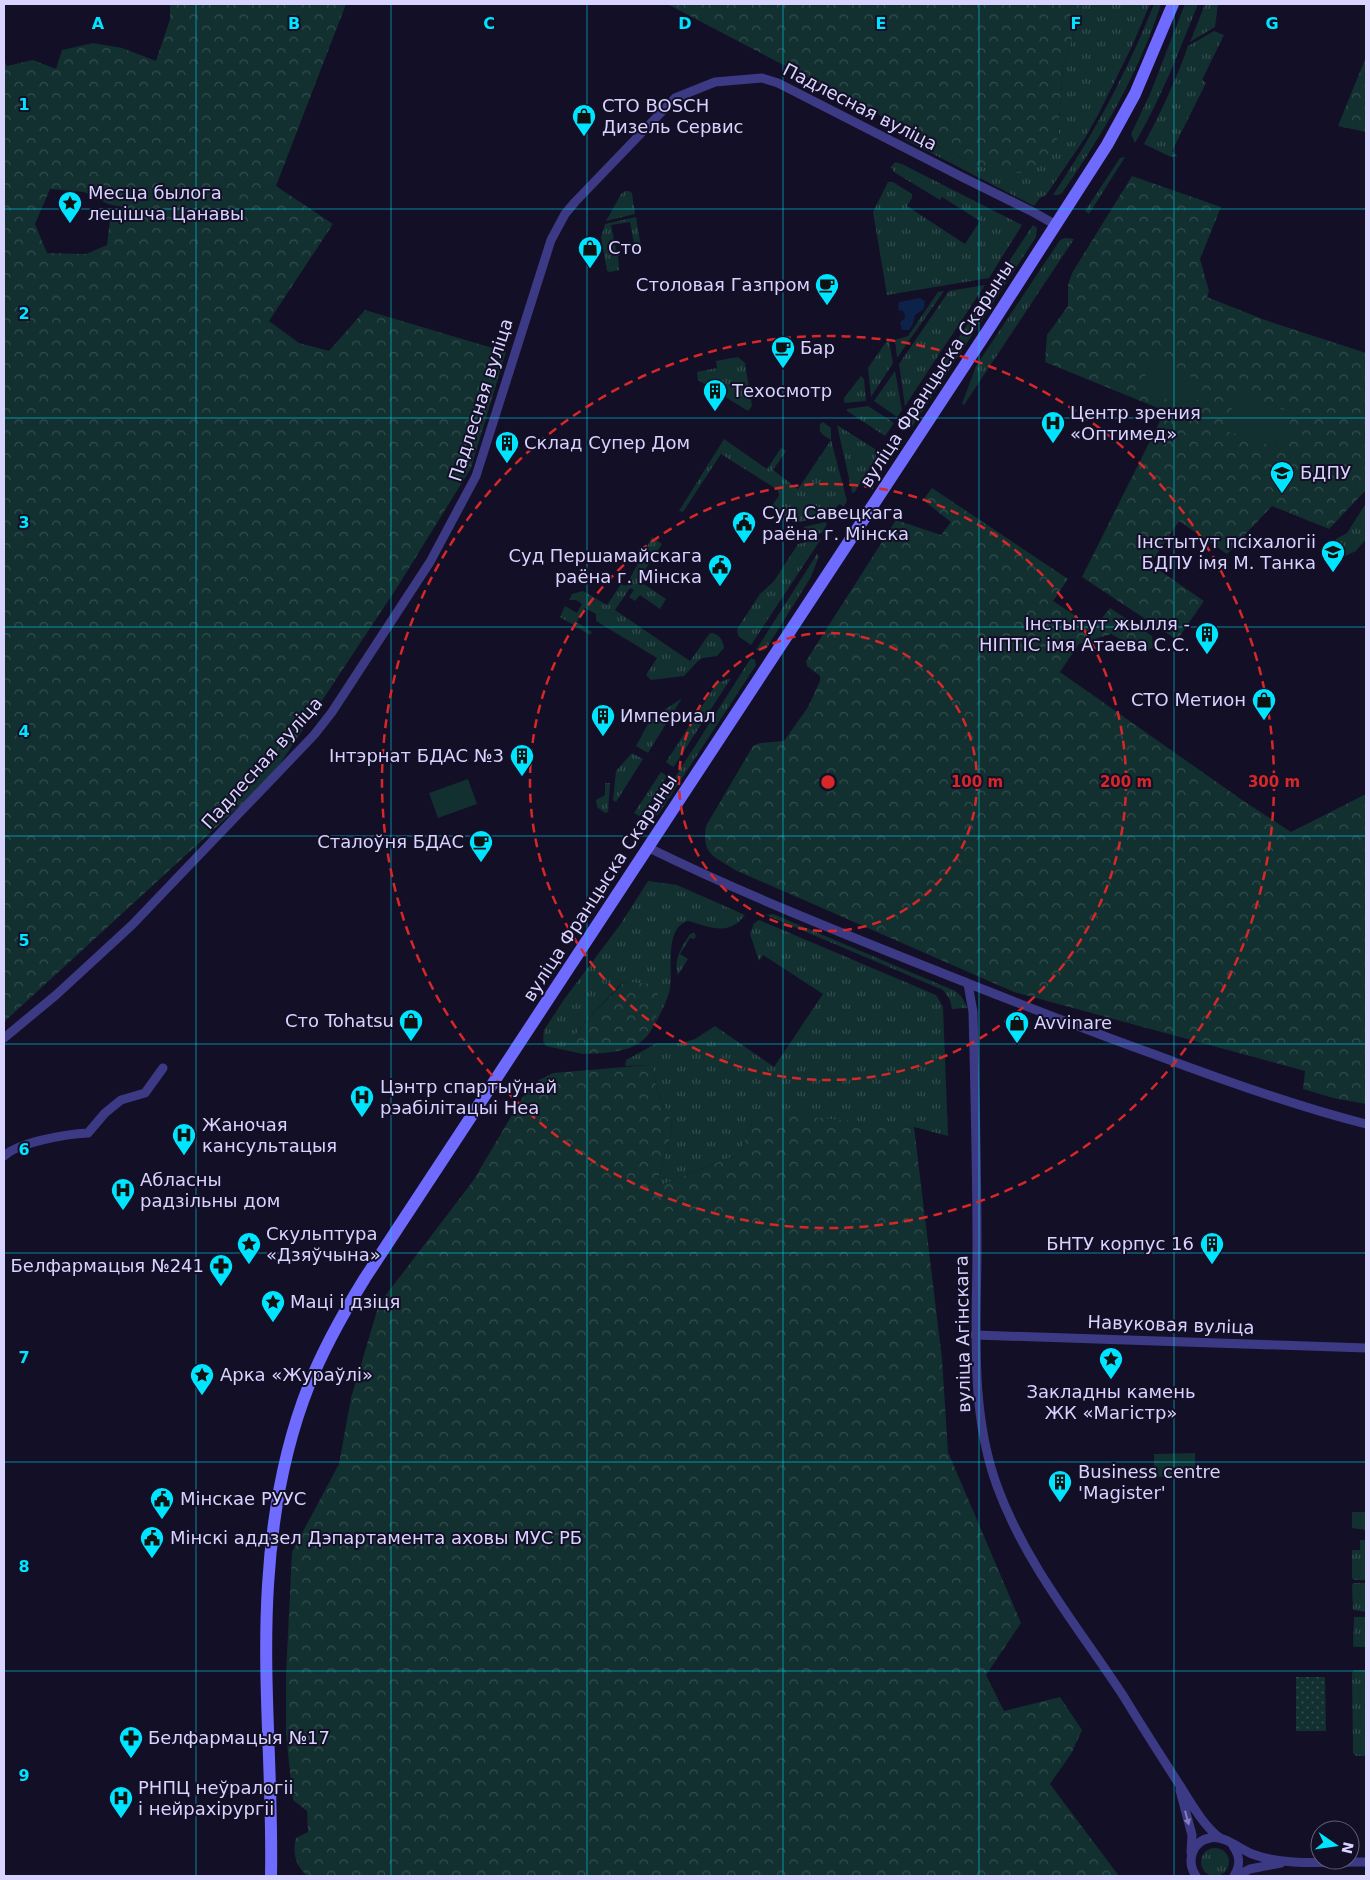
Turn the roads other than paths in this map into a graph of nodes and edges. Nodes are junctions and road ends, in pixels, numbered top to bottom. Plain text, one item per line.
1 (1173, 4) edge
2 (1056, 225) junction
3 (647, 847) junction
4 (968, 984) junction
5 (4, 1038) edge
6 (163, 1068) dead end
7 (1366, 1124) edge
8 (4, 1156) edge
9 (975, 1335) junction
10 (1366, 1348) edge
11 (1177, 1780) junction
12 (1220, 1838) junction
13 (1233, 1845) junction
14 (1191, 1856) junction
15 (1289, 1861) junction
16 (1366, 1862) edge
17 (271, 1871) edge
18 (1196, 1876) edge
19 (1235, 1876) edge

1 - 2 main road, вуліца Францыска Скарыны
2 - 3 main road, вуліца Францыска Скарыны
2 - 5 street, Падлесная вуліца
3 - 4 street
3 - 17 main road, вуліца Францыска Скарыны
4 - 7 street
4 - 9 street, вуліца Агінскага
6 - 8 street
9 - 10 street, Навуковая вуліца
9 - 11 street, вуліца Агінскага
11 - 12 street, вуліца Агінскага
11 -> 14 street, вуліца Агінскага
12 - 13 street, вуліца Агінскага
12 - 14 street
13 - 15 street, вуліца Агінскага
13 - 19 street
14 - 18 street, вуліца Агінскага
15 - 16 street
15 - 19 street

